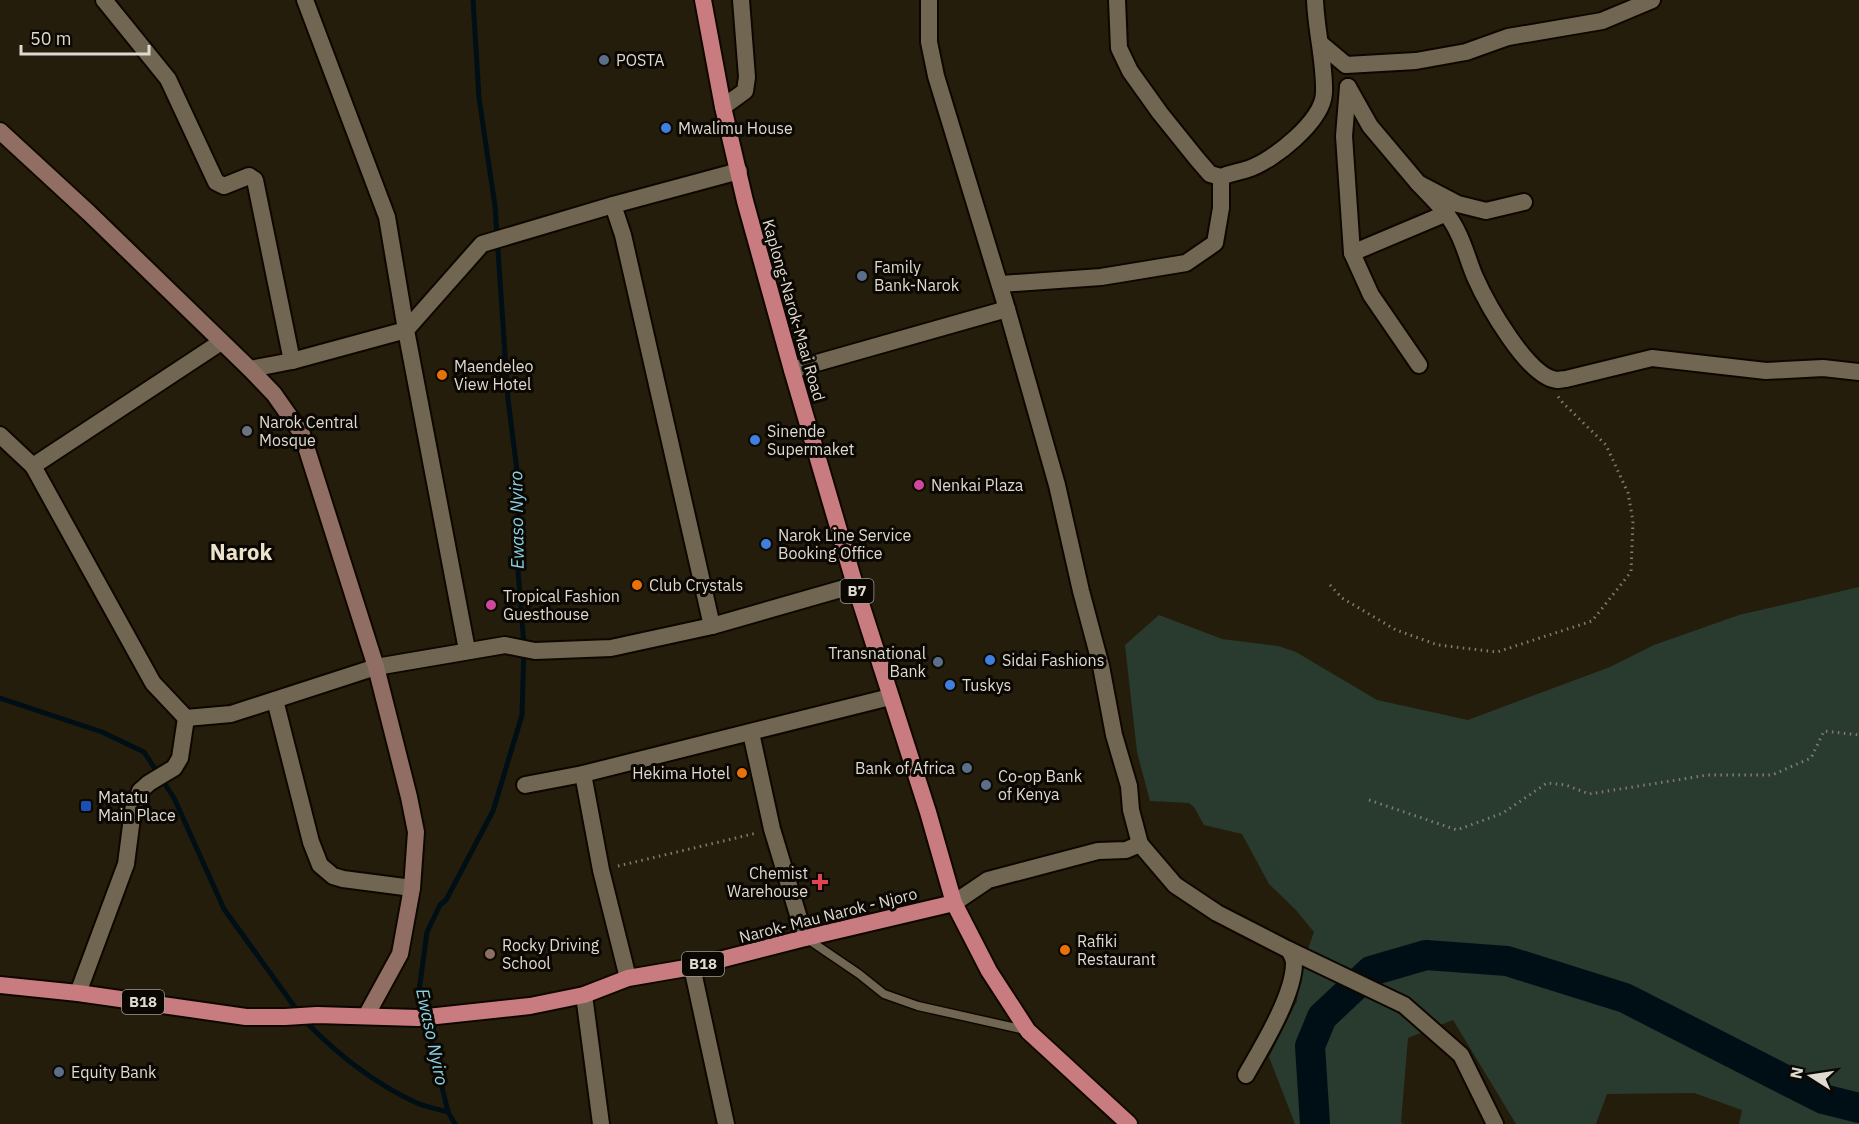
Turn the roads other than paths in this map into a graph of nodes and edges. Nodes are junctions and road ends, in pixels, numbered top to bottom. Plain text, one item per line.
1 (104, 0) edge
2 (305, 0) edge
3 (703, 0) edge
4 (741, 0) edge
5 (929, 0) edge
6 (1117, 0) edge
7 (1315, 0) edge
8 (1652, 0) edge
9 (1321, 44) junction
10 (1346, 65) junction
11 (1348, 87) junction
12 (723, 107) junction
13 (0, 131) edge
14 (740, 171) junction
15 (1221, 177) junction
16 (1418, 183) junction
17 (1524, 202) dead end
18 (613, 205) junction
19 (1447, 213) junction
20 (1352, 253) junction
21 (1001, 284) junction
22 (1007, 309) junction
23 (406, 330) junction
24 (221, 342) junction
25 (292, 361) junction
26 (1419, 365) dead end
27 (250, 369) junction
28 (792, 370) junction
29 (1859, 372) edge
30 (0, 435) edge
31 (33, 466) junction
32 (855, 585) junction
33 (712, 626) junction
34 (467, 650) junction
35 (376, 667) junction
36 (890, 697) junction
37 (275, 700) junction
38 (186, 718) junction
39 (751, 733) junction
40 (583, 774) junction
41 (525, 785) dead end
42 (1140, 844) junction
43 (412, 888) junction
44 (954, 903) junction
45 (805, 938) junction
46 (1289, 950) junction
47 (692, 967) junction
48 (628, 978) junction
49 (0, 985) edge
50 (78, 993) junction
51 (584, 994) junction
52 (366, 1016) junction
53 (1028, 1031) junction
54 (1246, 1075) dead end
55 (601, 1124) edge
56 (726, 1124) edge
57 (1129, 1124) edge
58 (1495, 1124) edge

1 - 25 street
2 - 23 street
3 - 12 highway, Kaplong-Narok-Maai Road / B7
4 - 12 street
5 - 21 street
6 - 15 street
7 - 9 street
8 - 10 street
9 - 10 street
9 - 15 street
10 - 11 street
11 - 16 street
11 - 20 street
12 - 14 highway, Kaplong-Narok-Maai Road / B7
13 - 24 main road
14 - 18 street
14 - 28 highway, Kaplong-Narok-Maai Road / B7
15 - 21 street
16 - 17 street
16 - 19 street
18 - 23 street
18 - 33 street
19 - 20 street
19 - 29 street
20 - 26 street
21 - 22 street
22 - 28 street
22 - 42 street
23 - 25 street
23 - 34 street
24 - 27 main road
24 - 31 street
25 - 27 street
27 - 35 main road
28 - 32 highway, Kaplong-Narok-Maai Road / B7
30 - 31 street
31 - 38 street
32 - 33 street
32 - 36 highway, Kaplong-Narok-Maai Road / B7
33 - 34 street
34 - 35 street
35 - 37 street
35 - 43 main road
36 - 39 street
36 - 44 highway, Kaplong-Narok-Maai Road / B7
37 - 38 street
37 - 43 street
38 - 50 street
39 - 40 street
39 - 45 street
40 - 41 street
40 - 48 street
42 - 44 street
42 - 46 street
43 - 52 main road
44 - 45 highway, Narok- Mau Narok - Njoro / B18
44 - 53 highway, Kaplong-Narok-Maai Road / B7
45 - 47 highway, Narok- Mau Narok - Njoro / B18
45 - 53 lane
46 - 54 street
46 - 58 street
47 - 48 highway, Narok- Mau Narok - Njoro / B18
47 - 56 street
48 - 51 highway, Narok- Mau Narok - Njoro / B18
49 - 50 highway, Narok- Mau Narok - Njoro / B18
50 - 52 highway, Narok- Mau Narok - Njoro / B18
51 - 52 highway, Narok- Mau Narok - Njoro / B18
51 - 55 street
53 - 57 highway, Kaplong-Narok-Maai Road / B7

